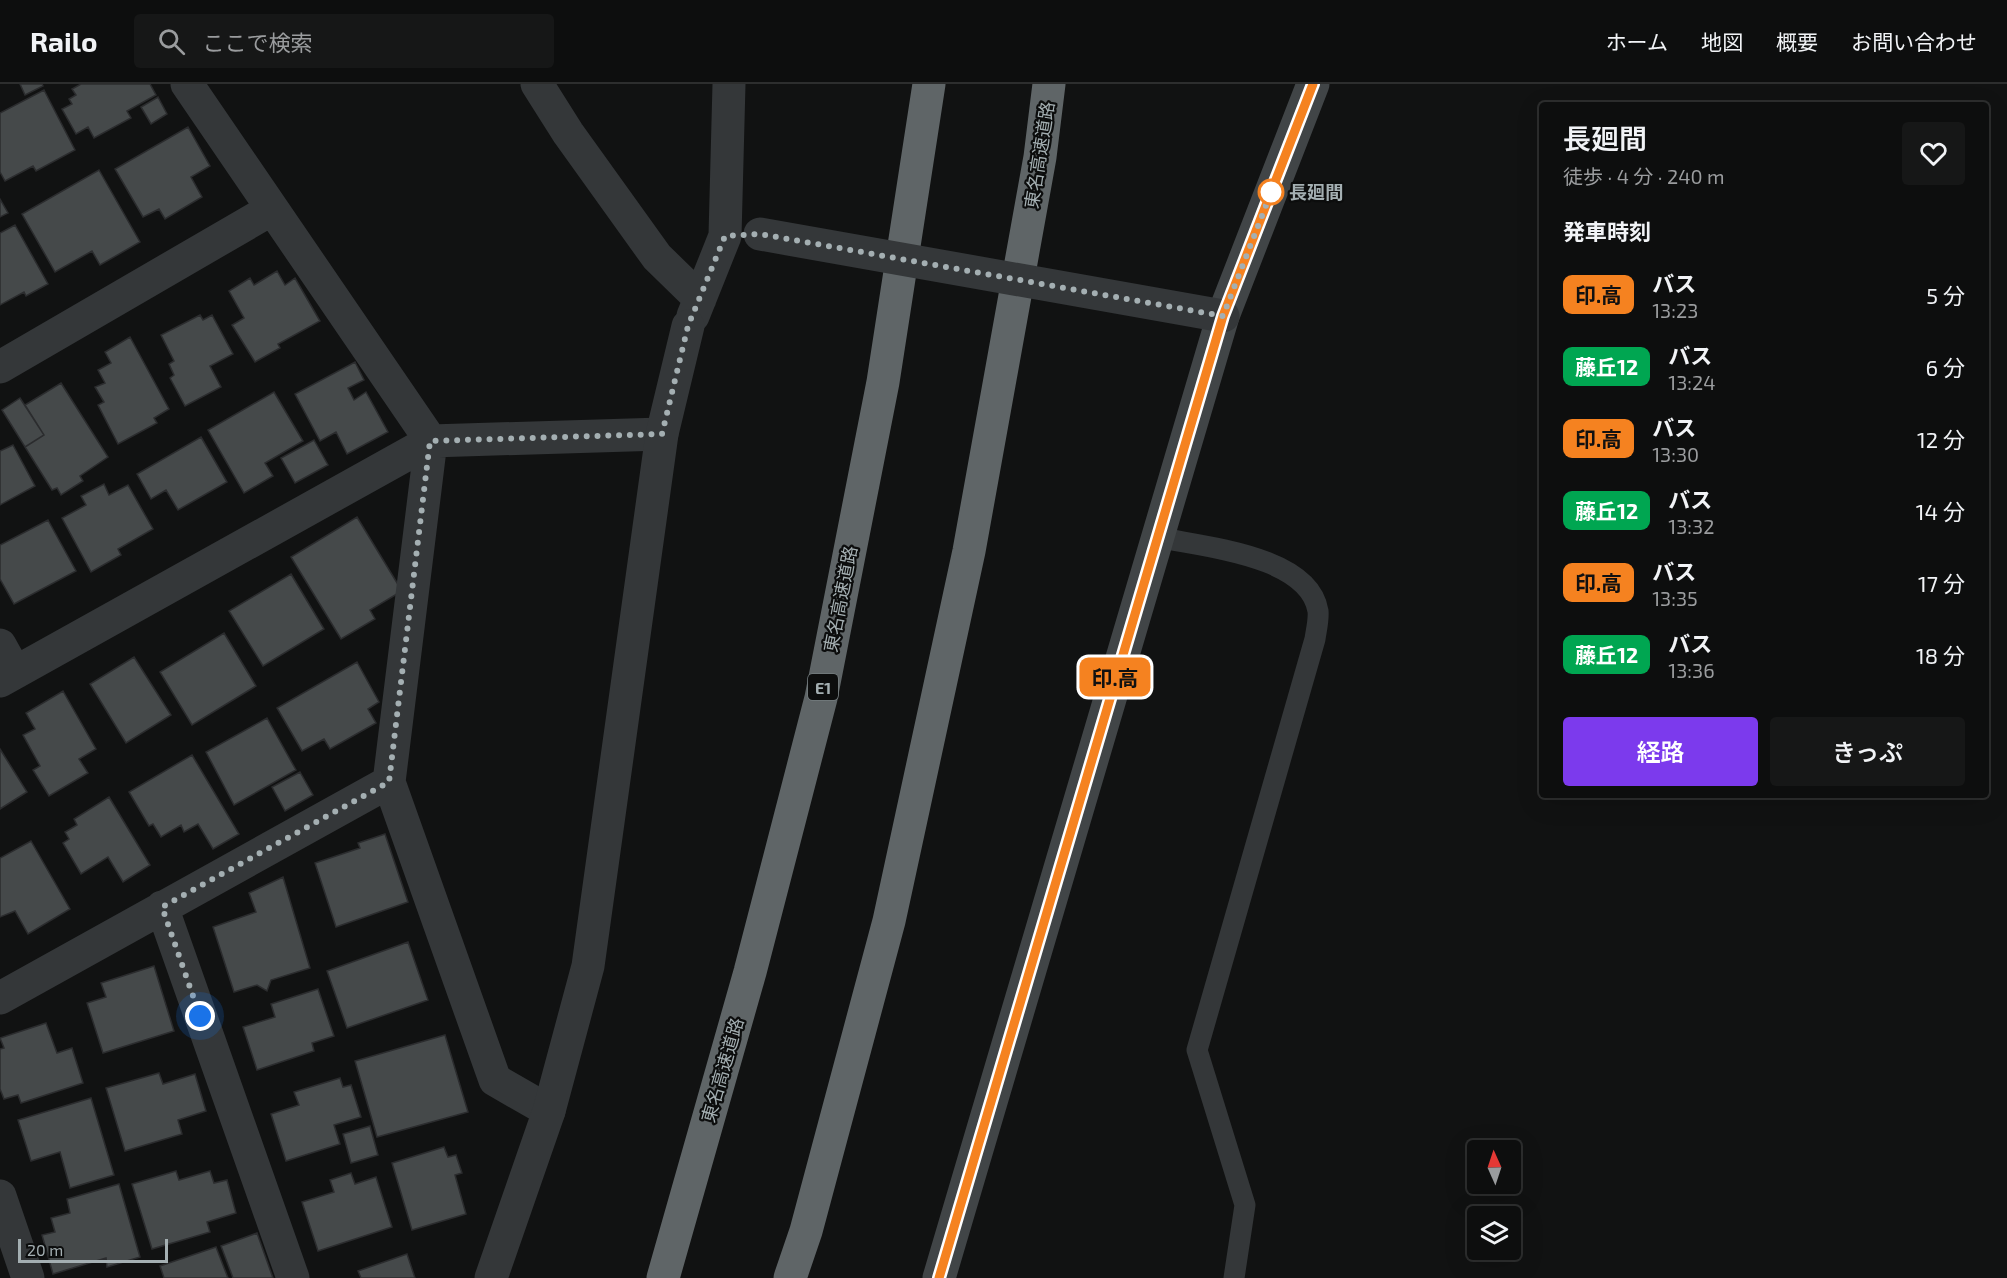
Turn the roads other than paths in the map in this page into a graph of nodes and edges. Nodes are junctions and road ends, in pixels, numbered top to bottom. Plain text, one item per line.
1 (187, 84) edge
2 (537, 84) edge
3 (729, 84) edge
4 (929, 84) edge
5 (1049, 84) edge
6 (1313, 84) edge
7 (272, 209) junction
8 (725, 236) junction
9 (694, 313) junction
10 (1223, 316) junction
11 (0, 367) edge
12 (662, 434) junction
13 (430, 441) junction
14 (1157, 537) junction
15 (5, 666) edge
16 (389, 782) junction
17 (162, 907) junction
18 (0, 998) edge
19 (549, 1111) junction
20 (0, 1196) edge
21 (28, 1278) edge
22 (293, 1278) edge
23 (490, 1278) edge
24 (663, 1278) edge
25 (790, 1278) edge
26 (939, 1278) edge
27 (1234, 1278) edge

1 - 7 street
2 - 9 street
3 - 8 street
4 - 24 highway, 東名高速道路 / E1
5 - 25 highway, 東名高速道路
6 - 10 main road
7 - 11 street
7 - 13 street
8 - 9 street
8 - 10 street, bridge
9 - 12 street
10 - 14 main road
12 - 13 street
12 - 19 street
13 - 15 street
13 - 16 street
14 - 26 main road
14 - 27 lane
16 - 17 street
16 - 19 street
17 - 18 street
17 - 22 street
19 - 23 street
20 - 21 street

